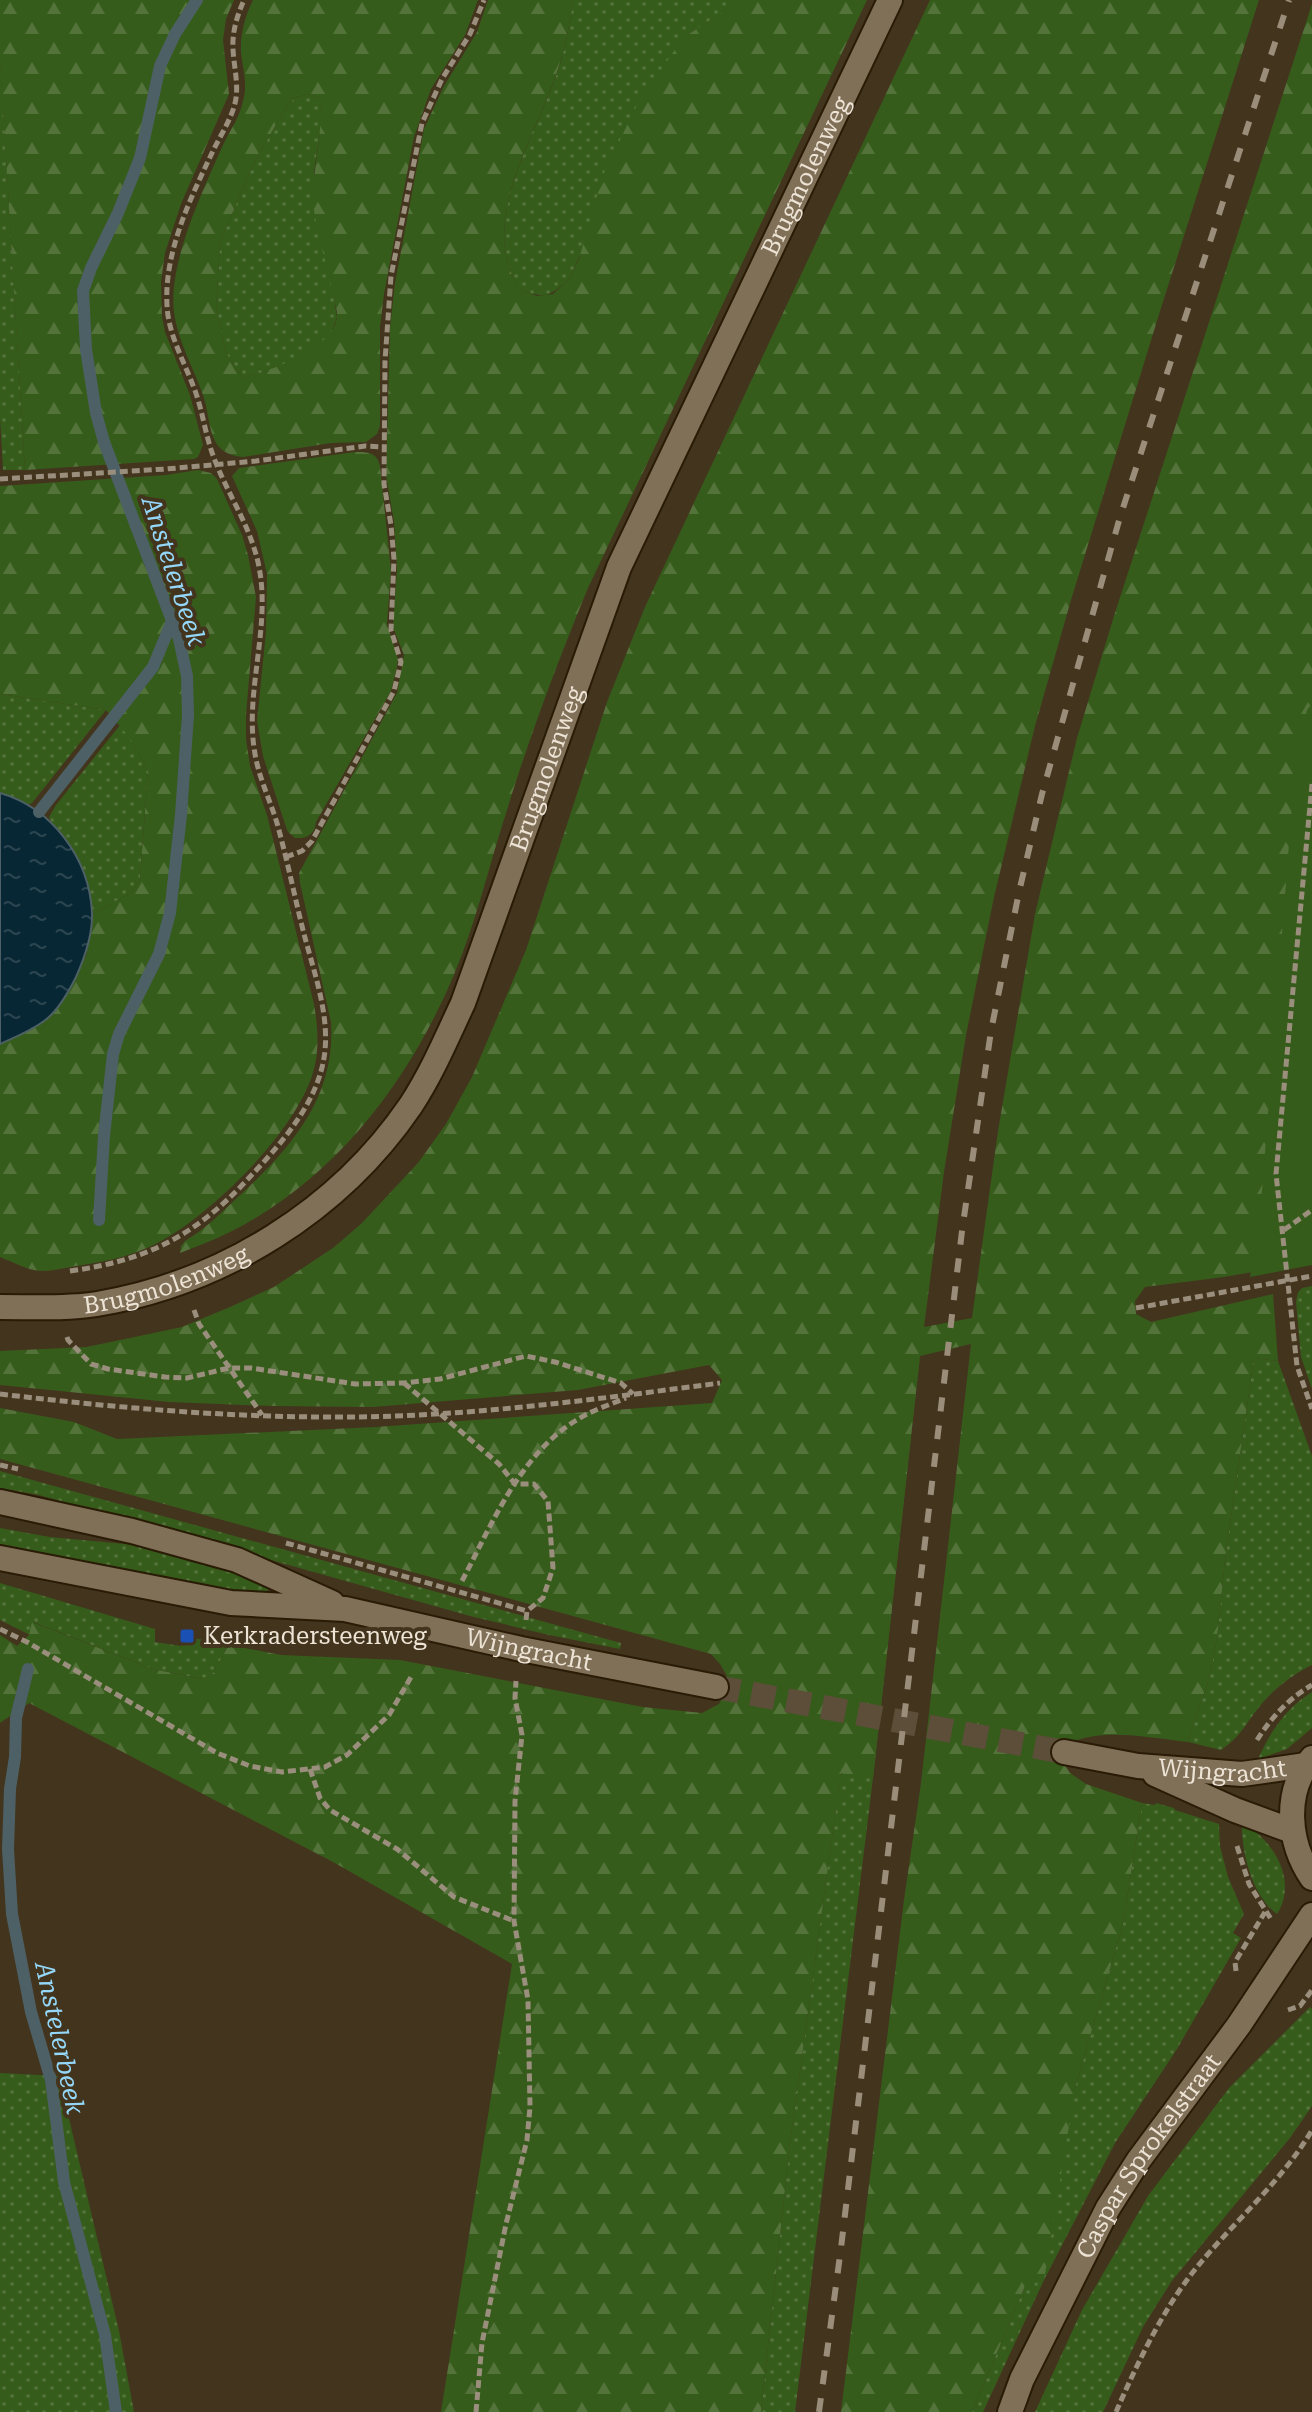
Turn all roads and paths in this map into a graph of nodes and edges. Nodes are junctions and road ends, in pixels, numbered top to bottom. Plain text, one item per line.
1 (244, 0) edge
2 (484, 0) edge
3 (890, 0) edge
4 (383, 447) junction
5 (215, 463) junction
6 (0, 479) edge
7 (1312, 784) edge
8 (286, 857) junction
9 (1312, 1210) edge
10 (1283, 1231) junction
11 (1312, 1276) edge
12 (182, 1280) junction
13 (1288, 1281) junction
14 (0, 1307) edge
15 (62, 1307) junction
16 (1136, 1308) dead end
17 (229, 1368) junction
18 (404, 1383) junction
19 (720, 1383) dead end
20 (0, 1394) edge
21 (634, 1395) junction
22 (1312, 1409) edge
23 (439, 1414) junction
24 (263, 1416) junction
25 (515, 1484) junction
26 (0, 1502) edge
27 (0, 1558) edge
28 (462, 1581) dead end
29 (345, 1609) junction
30 (527, 1611) dead end
31 (0, 1629) edge
32 (521, 1649) junction
33 (411, 1677) dead end
34 (1312, 1685) edge
35 (716, 1687) tunnel mouth
36 (1064, 1752) tunnel mouth
37 (1309, 1762) edge
38 (1138, 1766) junction
39 (310, 1769) junction
40 (1242, 1774) junction
41 (1235, 1810) junction
42 (1292, 1831) junction
43 (1312, 1878) edge
44 (1265, 1912) dead end
45 (1312, 1915) edge
46 (514, 1921) junction
47 (1312, 2130) edge
48 (476, 2412) edge
49 (1010, 2412) edge
50 (1116, 2412) edge

1 - 5 path
2 - 4 path
3 - 12 main road, Brugmolenweg
4 - 5 path
4 - 8 path
5 - 6 path
5 - 8 path
7 - 10 path
8 - 15 path
9 - 10 path
10 - 13 path
11 - 13 path
12 - 15 main road, Brugmolenweg
12 - 17 path
13 - 16 path
13 - 22 path
14 - 15 main road, Brugmolenweg
15 - 17 path
17 - 18 path
17 - 24 path
18 - 21 path
18 - 23 path
19 - 21 path
20 - 24 path
21 - 23 path
21 - 25 path
23 - 24 path
23 - 25 path
25 - 28 path
25 - 30 path
26 - 29 main road, Wijngracht
27 - 29 main road, Wijngracht
29 - 32 main road, Wijngracht
31 - 39 path
32 - 35 main road, Wijngracht
32 - 46 path
33 - 39 path
34 - 40 path
36 - 38 main road, Wijngracht
37 - 40 main road, Wijngracht
37 - 42 main road
38 - 40 main road, Wijngracht
38 - 41 main road, Wijngracht
39 - 46 path
41 - 42 main road, Wijngracht
41 - 44 path
42 - 43 main road
45 - 49 main road, Caspar Sprokelstraat
46 - 48 path
47 - 50 path

